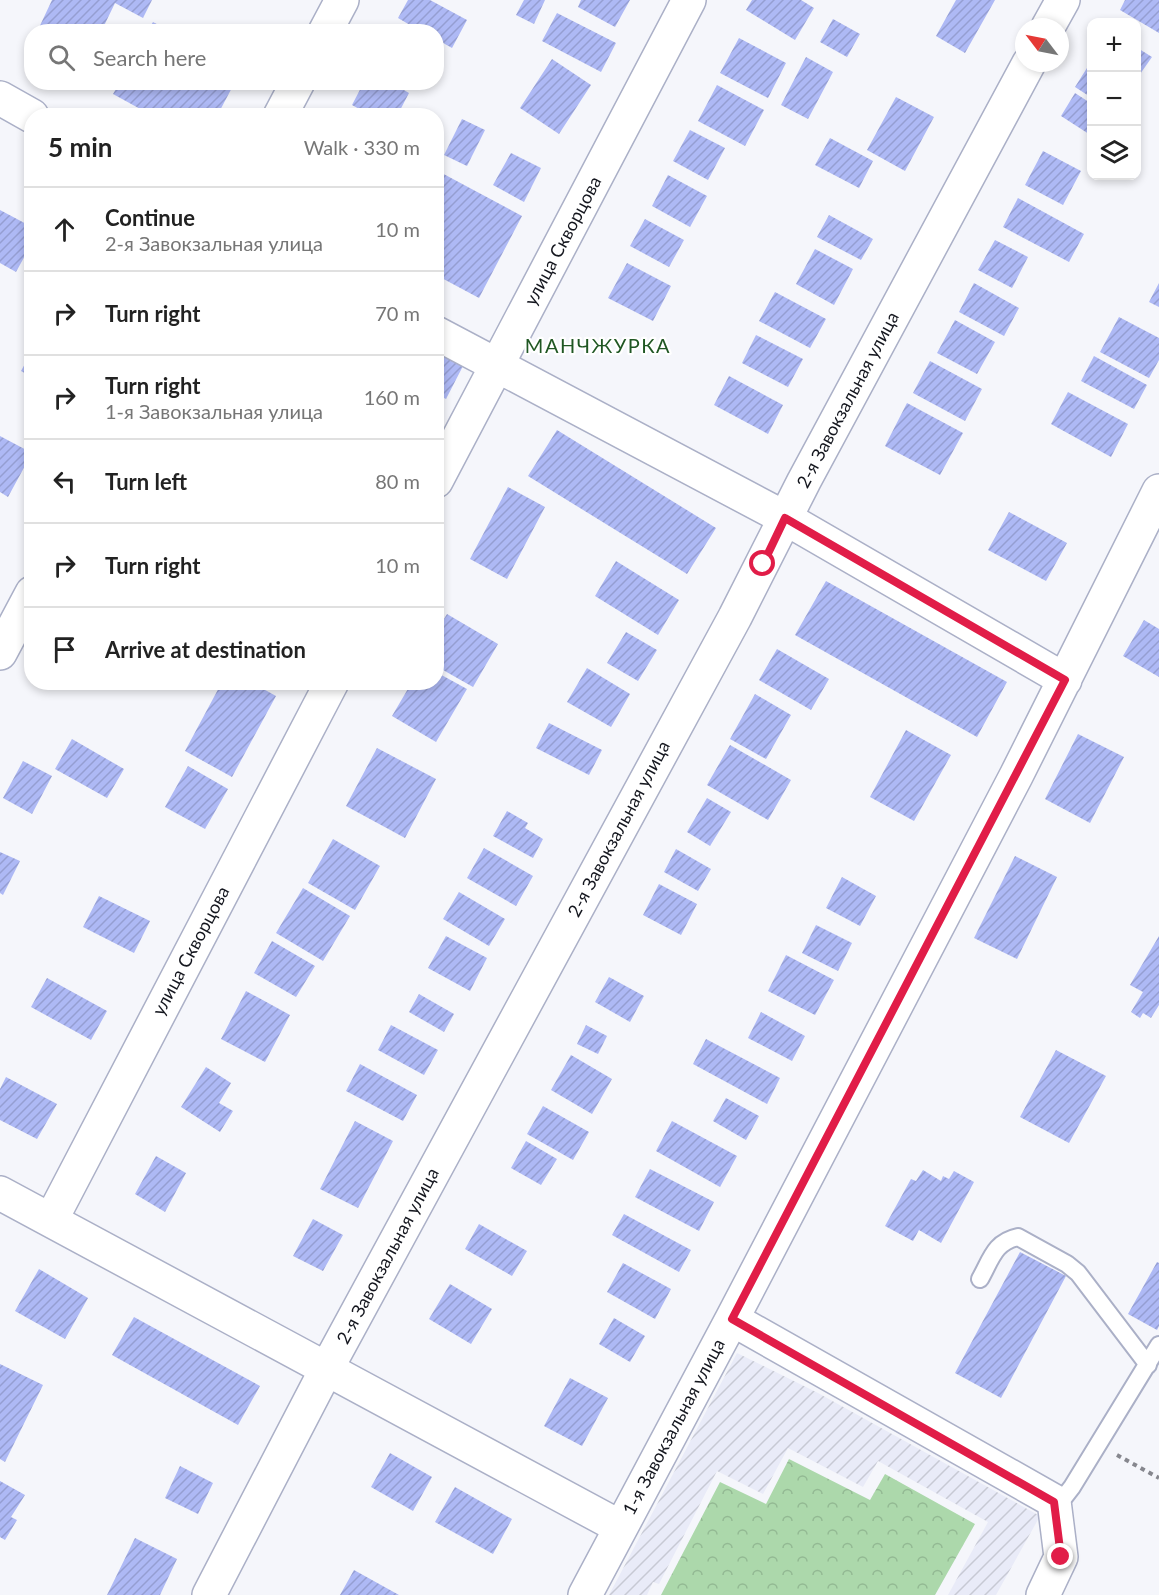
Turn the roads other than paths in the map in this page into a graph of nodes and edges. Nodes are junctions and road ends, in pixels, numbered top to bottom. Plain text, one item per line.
1 (342, 0) edge
2 (689, 0) edge
3 (1063, 0) edge
4 (1053, 18) edge
5 (329, 24) edge
6 (1024, 72) edge
7 (294, 90) edge
8 (0, 98) edge
9 (284, 108) edge
10 (24, 112) edge
11 (444, 337) edge
12 (498, 365) junction
13 (444, 466) edge
14 (1159, 491) edge
15 (785, 518) junction
16 (24, 607) edge
17 (0, 653) edge
18 (1065, 680) junction
19 (328, 690) edge
20 (0, 1193) edge
21 (51, 1220) junction
22 (980, 1279) dead end
23 (732, 1319) junction
24 (1159, 1345) edge
25 (1148, 1365) junction
26 (327, 1368) junction
27 (1054, 1502) junction
28 (620, 1527) junction
29 (209, 1595) edge
30 (585, 1595) edge
31 (1043, 1595) edge

1 - 5 street
2 - 12 street, улица Скворцова
3 - 4 street
6 - 15 street, 2-я Завокзальная улица
7 - 9 street
8 - 10 street
11 - 12 street
12 - 13 street, улица Скворцова
12 - 15 street
14 - 18 street, 1-я Завокзальная улица
15 - 18 street
15 - 26 street, 2-я Завокзальная улица
16 - 17 street
18 - 23 street, 1-я Завокзальная улица
19 - 21 street, улица Скворцова
20 - 21 street
21 - 26 street
22 - 25 lane
23 - 27 street
23 - 28 street, 1-я Завокзальная улица
24 - 25 lane
25 - 27 lane
26 - 28 street
26 - 29 street, 2-я Завокзальная улица
27 - 31 street
28 - 30 street, 1-я Завокзальная улица

